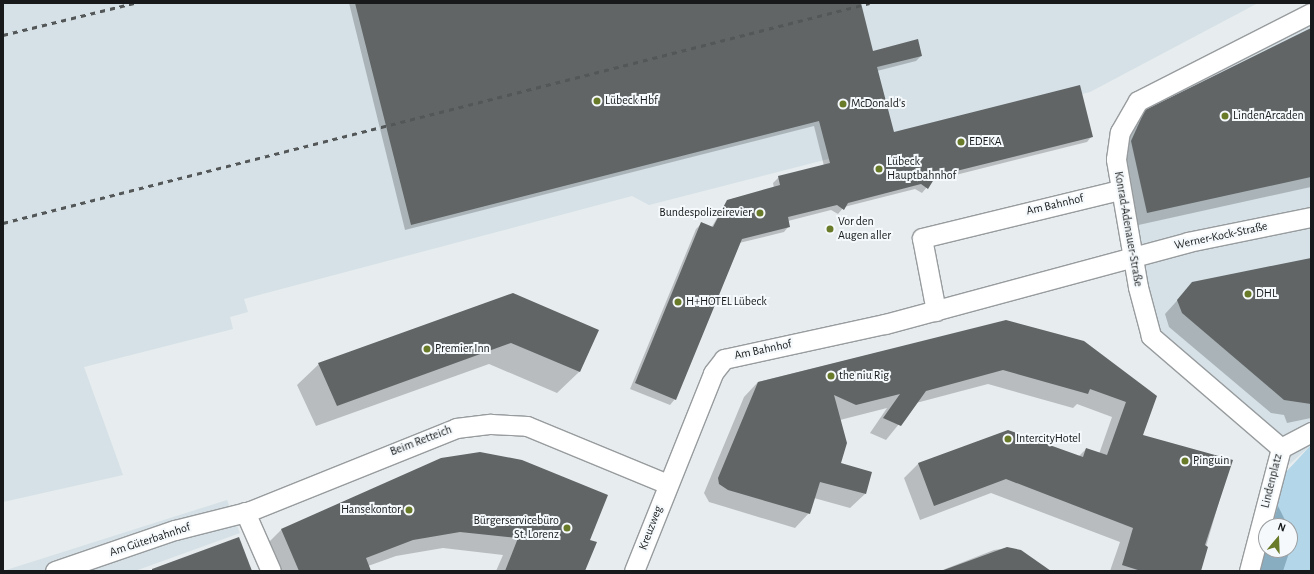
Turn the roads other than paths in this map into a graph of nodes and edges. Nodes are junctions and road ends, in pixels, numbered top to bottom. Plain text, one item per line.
1 (1311, 13) edge
2 (1119, 190) junction
3 (1311, 217) edge
4 (1132, 257) junction
5 (936, 311) junction
6 (1311, 432) edge
7 (1281, 448) junction
8 (668, 484) junction
9 (245, 512) junction
10 (55, 571) edge
11 (271, 571) edge
12 (634, 571) edge
13 (1249, 571) edge

1 - 2 street, Konrad-Adenauer-Straße
2 - 4 street, Konrad-Adenauer-Straße
2 - 5 street, Am Bahnhof
3 - 4 street, Werner-Kock-Straße
4 - 5 street, Am Bahnhof
4 - 7 street, Konrad-Adenauer-Straße
5 - 8 street, Am Bahnhof
6 - 7 street, Lindenplatz
7 - 13 street, Lindenplatz
8 - 9 street, Beim Retteich
8 - 12 street, Kreuzweg
9 - 10 street, Am Güterbahnhof
9 - 11 street

